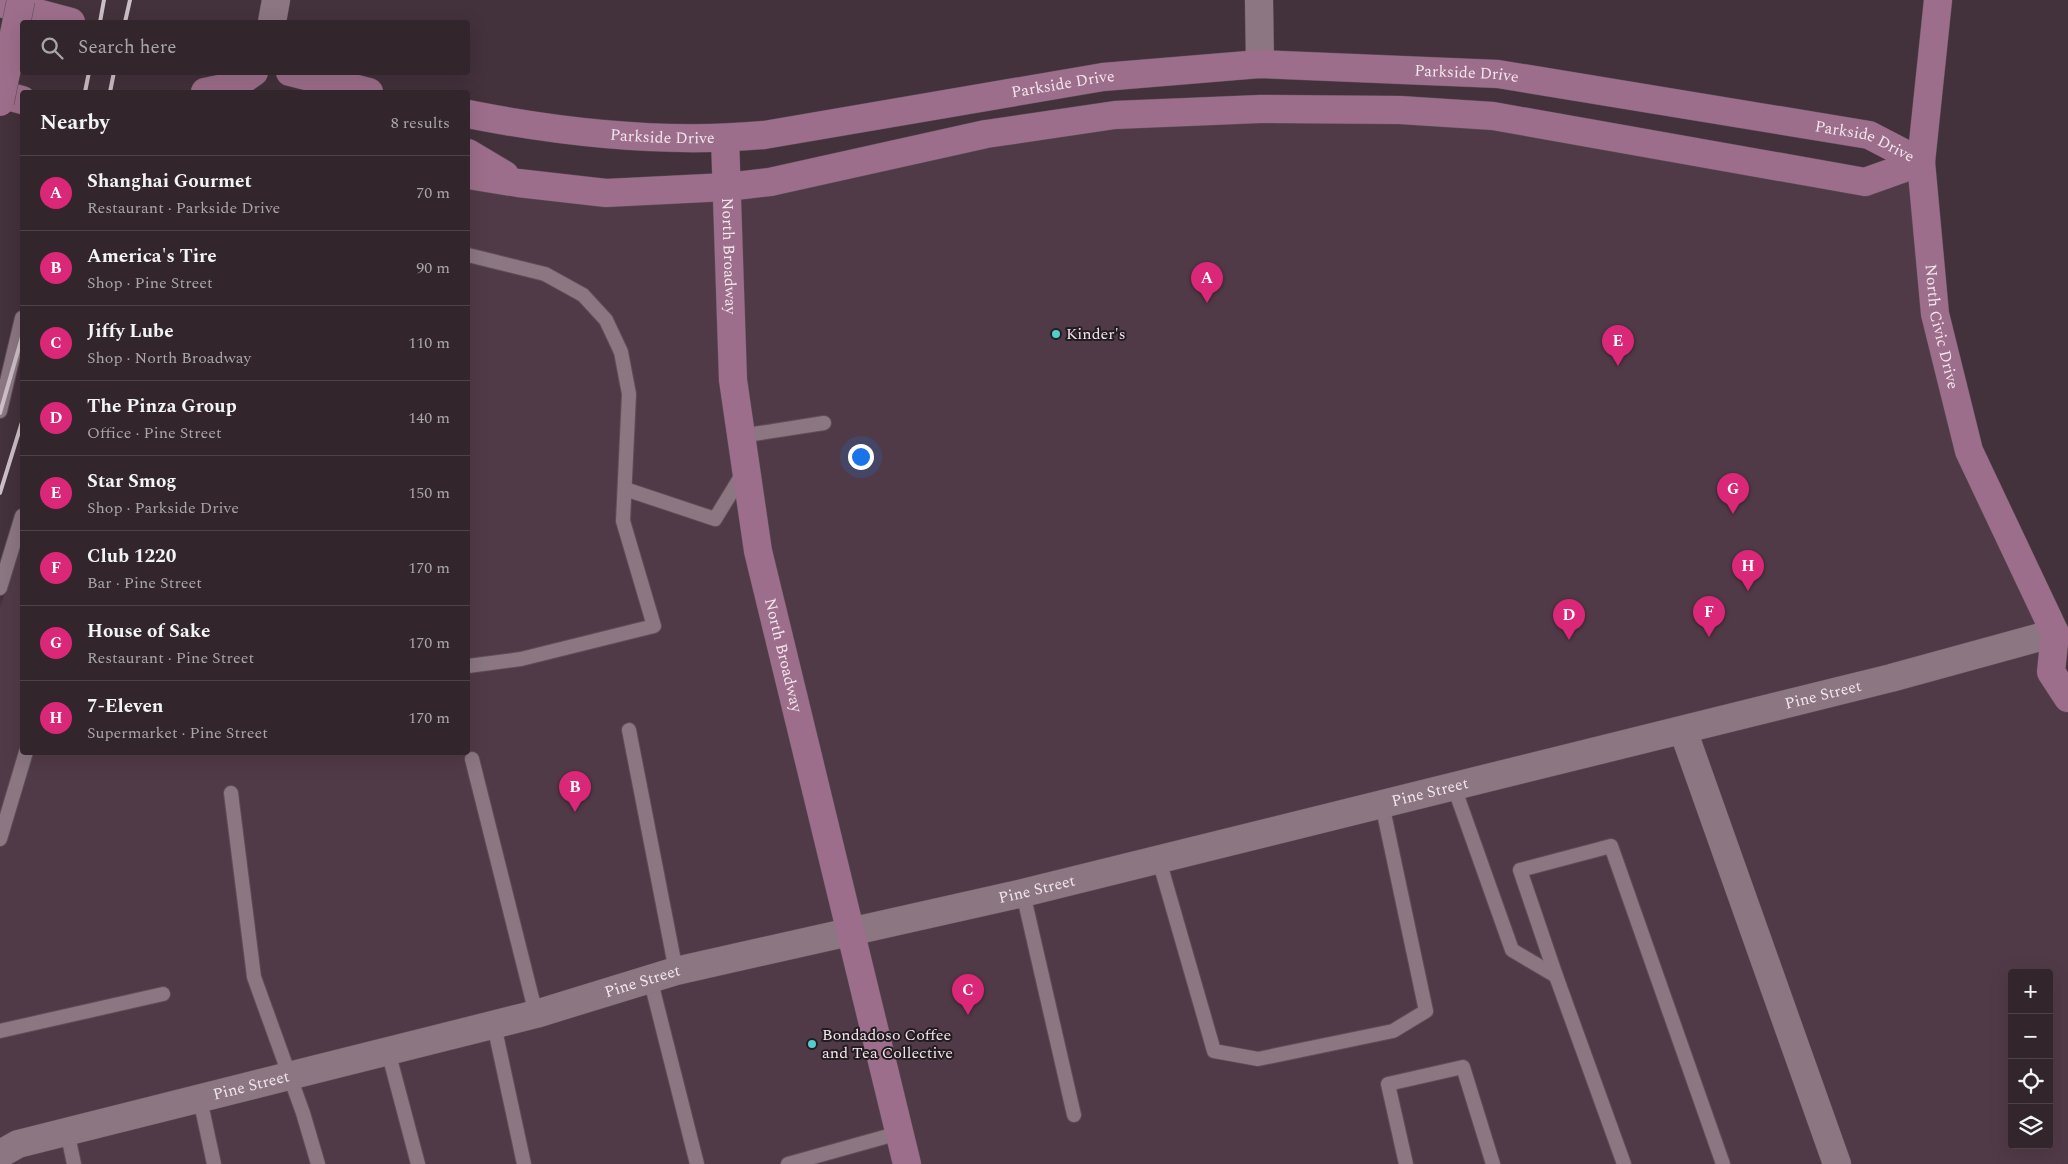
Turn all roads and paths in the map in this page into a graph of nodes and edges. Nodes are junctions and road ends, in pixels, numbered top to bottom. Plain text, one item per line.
1 (20, 0) edge
2 (276, 0) edge
3 (1259, 0) edge
4 (1938, 0) edge
5 (0, 3) edge
6 (64, 20) edge
7 (272, 20) edge
8 (1260, 64) junction
9 (250, 75) edge
10 (273, 75) edge
11 (302, 75) edge
12 (215, 90) edge
13 (286, 90) edge
14 (361, 90) edge
15 (0, 94) edge
16 (20, 99) edge
17 (0, 102) edge
18 (470, 114) edge
19 (724, 138) junction
20 (470, 154) edge
21 (1921, 162) junction
22 (470, 175) edge
23 (518, 184) junction
24 (727, 187) junction
25 (470, 256) edge
26 (20, 326) edge
27 (0, 411) edge
28 (824, 423) dead end
29 (742, 436) junction
30 (746, 467) junction
31 (625, 489) junction
32 (20, 523) edge
33 (0, 588) edge
34 (2062, 636) edge
35 (470, 666) edge
36 (2068, 698) edge
37 (629, 730) dead end
38 (1683, 730) junction
39 (25, 755) edge
40 (472, 759) dead end
41 (1454, 787) junction
42 (231, 793) dead end
43 (1382, 804) junction
44 (0, 839) edge
45 (1159, 860) junction
46 (1023, 893) junction
47 (851, 932) junction
48 (676, 971) junction
49 (1556, 976) junction
50 (650, 978) junction
51 (164, 994) dead end
52 (536, 1014) junction
53 (494, 1025) junction
54 (0, 1031) edge
55 (388, 1051) junction
56 (288, 1076) junction
57 (200, 1098) junction
58 (1074, 1115) dead end
59 (67, 1132) junction
60 (899, 1133) junction
61 (6, 1146) edge
62 (74, 1164) edge
63 (214, 1164) edge
64 (318, 1164) edge
65 (418, 1164) edge
66 (524, 1164) edge
67 (697, 1164) edge
68 (788, 1164) edge
69 (907, 1164) edge
70 (1406, 1164) edge
71 (1493, 1164) edge
72 (1624, 1164) edge
73 (1723, 1164) edge
74 (1837, 1164) edge

1 - 17 street, bridge
2 - 7 street
3 - 8 street
4 - 21 street, North Civic Drive
5 - 6 street
8 - 19 street, Parkside Drive
8 - 21 street, Parkside Drive
9 - 12 street
10 - 13 street
11 - 14 street
15 - 16 street
18 - 19 street, Parkside Drive
19 - 24 street, North Broadway
20 - 23 street
21 - 24 street, Parkside Drive
21 - 34 street, North Civic Drive
22 - 23 street, Parkside Drive
23 - 24 street, Parkside Drive
24 - 29 street, North Broadway
25 - 31 lane
26 - 27 lane
28 - 29 lane
29 - 30 street, North Broadway
30 - 31 lane
30 - 47 street, North Broadway
31 - 35 lane
32 - 33 lane
34 - 36 street
34 - 38 street, Pine Street
37 - 48 lane
38 - 41 street, Pine Street
38 - 74 street
39 - 44 lane
40 - 52 lane
41 - 43 street, Pine Street
41 - 49 lane
42 - 56 lane
43 - 45 street, Pine Street
43 - 45 lane
45 - 46 street, Pine Street
46 - 47 street, Pine Street
46 - 58 lane
47 - 48 street, Pine Street
47 - 60 street, North Broadway
48 - 50 street, Pine Street
49 - 72 lane
49 - 73 lane
50 - 52 street, Pine Street
50 - 67 lane
51 - 54 lane
52 - 53 street, Pine Street
53 - 55 street, Pine Street
53 - 66 lane
55 - 56 street, Pine Street
55 - 65 lane
56 - 57 street, Pine Street
56 - 64 lane
57 - 59 street, Pine Street
57 - 63 lane
59 - 61 street, Pine Street
59 - 62 lane
60 - 68 lane
60 - 69 street, North Broadway
70 - 71 lane

